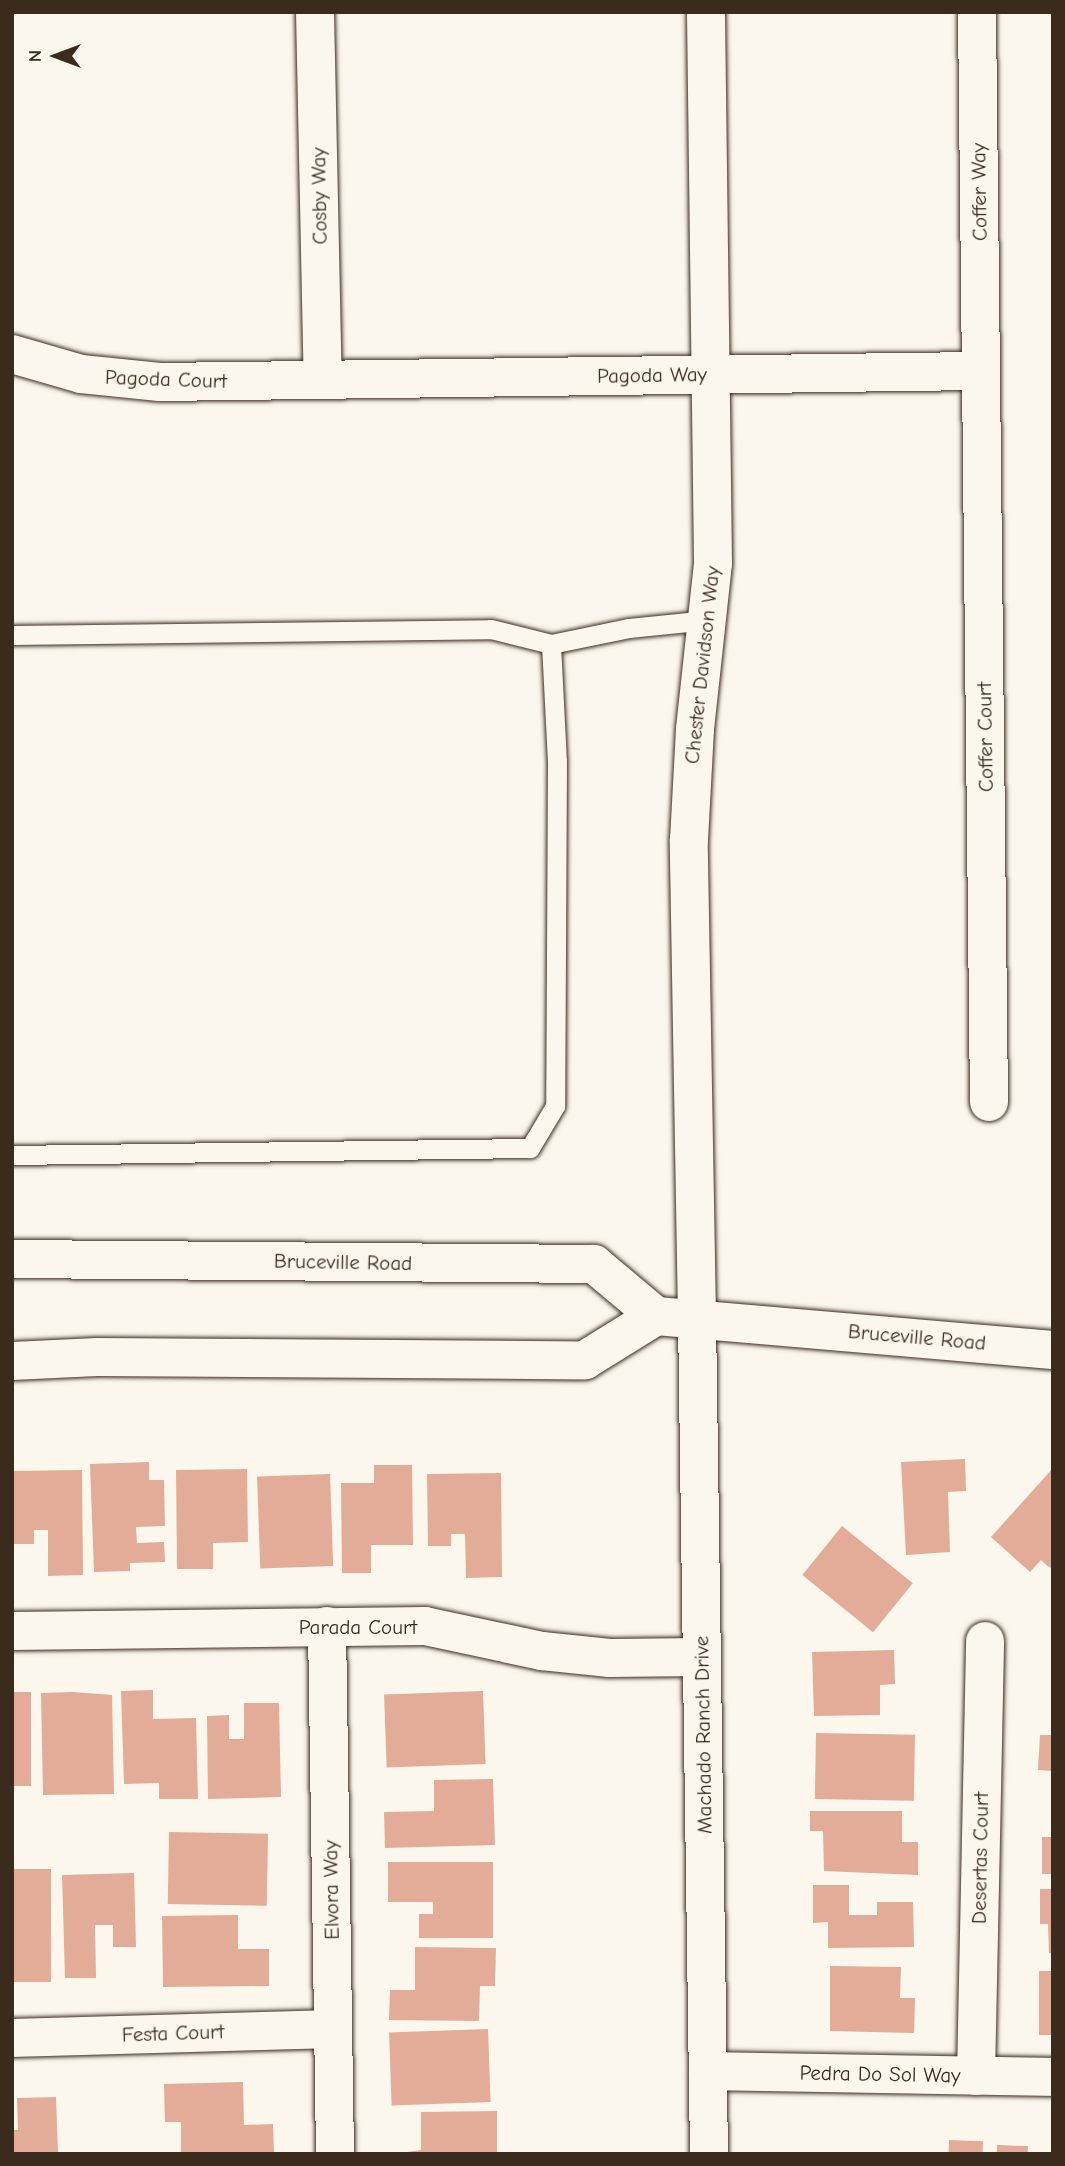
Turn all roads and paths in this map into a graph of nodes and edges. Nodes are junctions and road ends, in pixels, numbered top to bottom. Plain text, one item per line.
1 (315, 12) edge
2 (706, 12) edge
3 (977, 12) edge
4 (12, 354) edge
5 (981, 371) junction
6 (711, 374) junction
7 (323, 380) junction
8 (708, 620) junction
9 (12, 635) edge
10 (551, 644) junction
11 (989, 1102) dead end
12 (12, 1155) edge
13 (12, 1259) edge
14 (656, 1316) junction
15 (697, 1317) junction
16 (1053, 1350) edge
17 (12, 1361) edge
18 (327, 1626) junction
19 (12, 1630) edge
20 (985, 1641) dead end
21 (702, 1657) junction
22 (333, 2029) junction
23 (12, 2038) edge
24 (708, 2070) junction
25 (976, 2076) junction
26 (1053, 2077) edge
27 (335, 2154) edge
28 (709, 2154) edge

1 - 7 street, Cosby Way
2 - 6 street, Chester Davidson Way
3 - 5 street, Coffer Way
4 - 7 street, Pagoda Court
5 - 6 street, Pagoda Way
5 - 11 street, Coffer Court
6 - 7 street, Pagoda Way
6 - 8 street, Chester Davidson Way
8 - 10 lane
8 - 15 street, Chester Davidson Way
9 - 10 lane
10 - 12 lane
13 - 14 street, Bruceville Road
14 - 15 street, Bruceville Road
14 - 17 street
15 - 16 street, Bruceville Road
15 - 21 street, Machado Ranch Drive
18 - 19 street, Parada Court
18 - 21 street, Parada Court
18 - 22 street, Elvora Way
20 - 25 street, Desertas Court
21 - 24 street, Machado Ranch Drive
22 - 23 street, Festa Court
22 - 27 street, Elvora Way
24 - 25 street, Pedra Do Sol Way
24 - 28 street, Machado Ranch Drive
25 - 26 street, Pedra Do Sol Way

